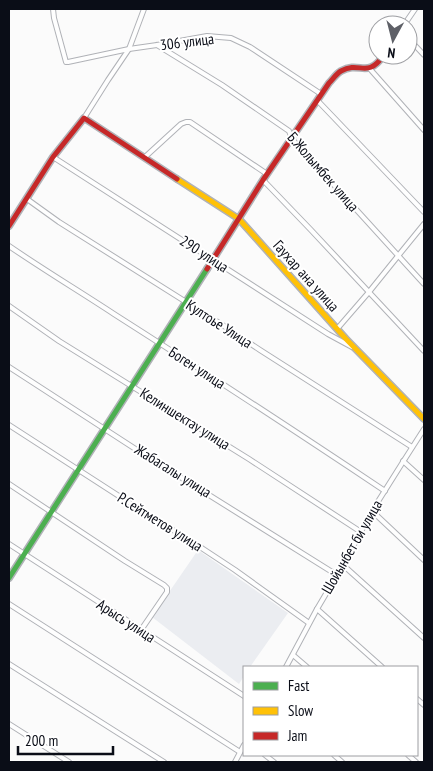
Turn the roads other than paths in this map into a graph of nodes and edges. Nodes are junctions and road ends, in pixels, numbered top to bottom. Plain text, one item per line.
1 (53, 9) edge
2 (144, 9) edge
3 (157, 45) junction
4 (129, 49) junction
5 (377, 65) edge
6 (370, 69) junction
7 (321, 94) junction
8 (317, 100) junction
9 (84, 118) junction
10 (424, 130) edge
11 (292, 139) junction
12 (53, 157) junction
13 (145, 157) junction
14 (267, 174) junction
15 (263, 180) junction
16 (27, 199) junction
17 (424, 212) edge
18 (238, 218) junction
19 (424, 224) edge
20 (9, 226) edge
21 (9, 246) edge
22 (398, 256) junction
23 (213, 260) junction
24 (424, 284) edge
25 (369, 292) junction
26 (186, 303) junction
27 (9, 306) edge
28 (337, 328) junction
29 (160, 343) junction
30 (356, 349) junction
31 (424, 352) edge
32 (9, 367) edge
33 (131, 386) junction
34 (424, 419) edge
35 (9, 425) edge
36 (106, 428) junction
37 (424, 429) edge
38 (412, 447) junction
39 (403, 461) junction
40 (78, 470) junction
41 (424, 480) edge
42 (9, 484) edge
43 (385, 491) junction
44 (372, 511) junction
45 (51, 512) junction
46 (361, 532) junction
47 (9, 544) edge
48 (24, 554) junction
49 (424, 560) edge
50 (343, 565) junction
51 (337, 575) junction
52 (9, 578) edge
53 (9, 604) edge
54 (317, 609) junction
55 (309, 623) junction
56 (141, 630) junction
57 (424, 638) edge
58 (293, 655) junction
59 (9, 664) edge
60 (287, 666) edge
61 (306, 666) edge
62 (381, 666) edge
63 (243, 695) edge
64 (9, 724) edge
65 (243, 747) edge
66 (240, 752) junction
67 (69, 762) edge
68 (164, 762) edge
69 (235, 762) edge

1 - 4 street, 306 улица
2 - 4 street
3 - 4 street, 306 улица
3 - 7 street, 306 улица
3 - 11 street, Б.Жолымбек улица
4 - 9 street
5 - 6 street
6 - 7 street
6 - 10 street
7 - 8 street
8 - 11 street
8 - 17 street
9 - 12 street
9 - 13 street, Гаухар ана улица
11 - 14 street
11 - 22 street, Б.Жолымбек улица
12 - 16 street
12 - 23 street, 290 улица
13 - 14 street
13 - 18 street, Гаухар ана улица
14 - 15 street
15 - 18 street
15 - 25 street
16 - 20 street
16 - 26 street, Култоье Улица
18 - 23 street
18 - 28 street, Гаухар ана улица
19 - 22 street
21 - 29 street, Боген улица
22 - 24 street, Б.Жолымбек улица
22 - 25 street
23 - 26 street
23 - 30 street, 290 улица
25 - 28 street
25 - 31 street
26 - 29 street
26 - 38 street, Култоье Улица
27 - 33 street, Келиншектау улица
28 - 30 street, Гаухар ана улица
29 - 33 street
29 - 43 street, Боген улица
30 - 34 street, Гаухар ана улица
32 - 36 street, Жабагалы улица
33 - 36 street
33 - 46 street, Келиншектау улица
35 - 40 street, Р.Сейтметов улица
36 - 40 street
36 - 51 street, Жабагалы улица
37 - 38 street, Шойынбет би улица
38 - 39 street, Шойынбет би улица
39 - 41 street
39 - 43 street, Шойынбет би улица
40 - 45 street
40 - 55 street, Р.Сейтметов улица
42 - 45 street
43 - 44 street, Шойынбет би улица
44 - 46 street, Шойынбет би улица
44 - 49 street
45 - 48 street
45 - 56 street
46 - 50 street, Шойынбет би улица
47 - 48 street, Арысь улица
48 - 52 street
48 - 56 street, Арысь улица
50 - 51 street, Шойынбет би улица
50 - 57 street
51 - 54 street, Шойынбет би улица
53 - 66 street
54 - 55 street, Шойынбет би улица
54 - 62 street
55 - 58 street, Шойынбет би улица
56 - 63 street, Арысь улица
58 - 60 street, Шойынбет би улица
58 - 61 street
59 - 68 street
64 - 67 street
65 - 66 street
66 - 69 street

